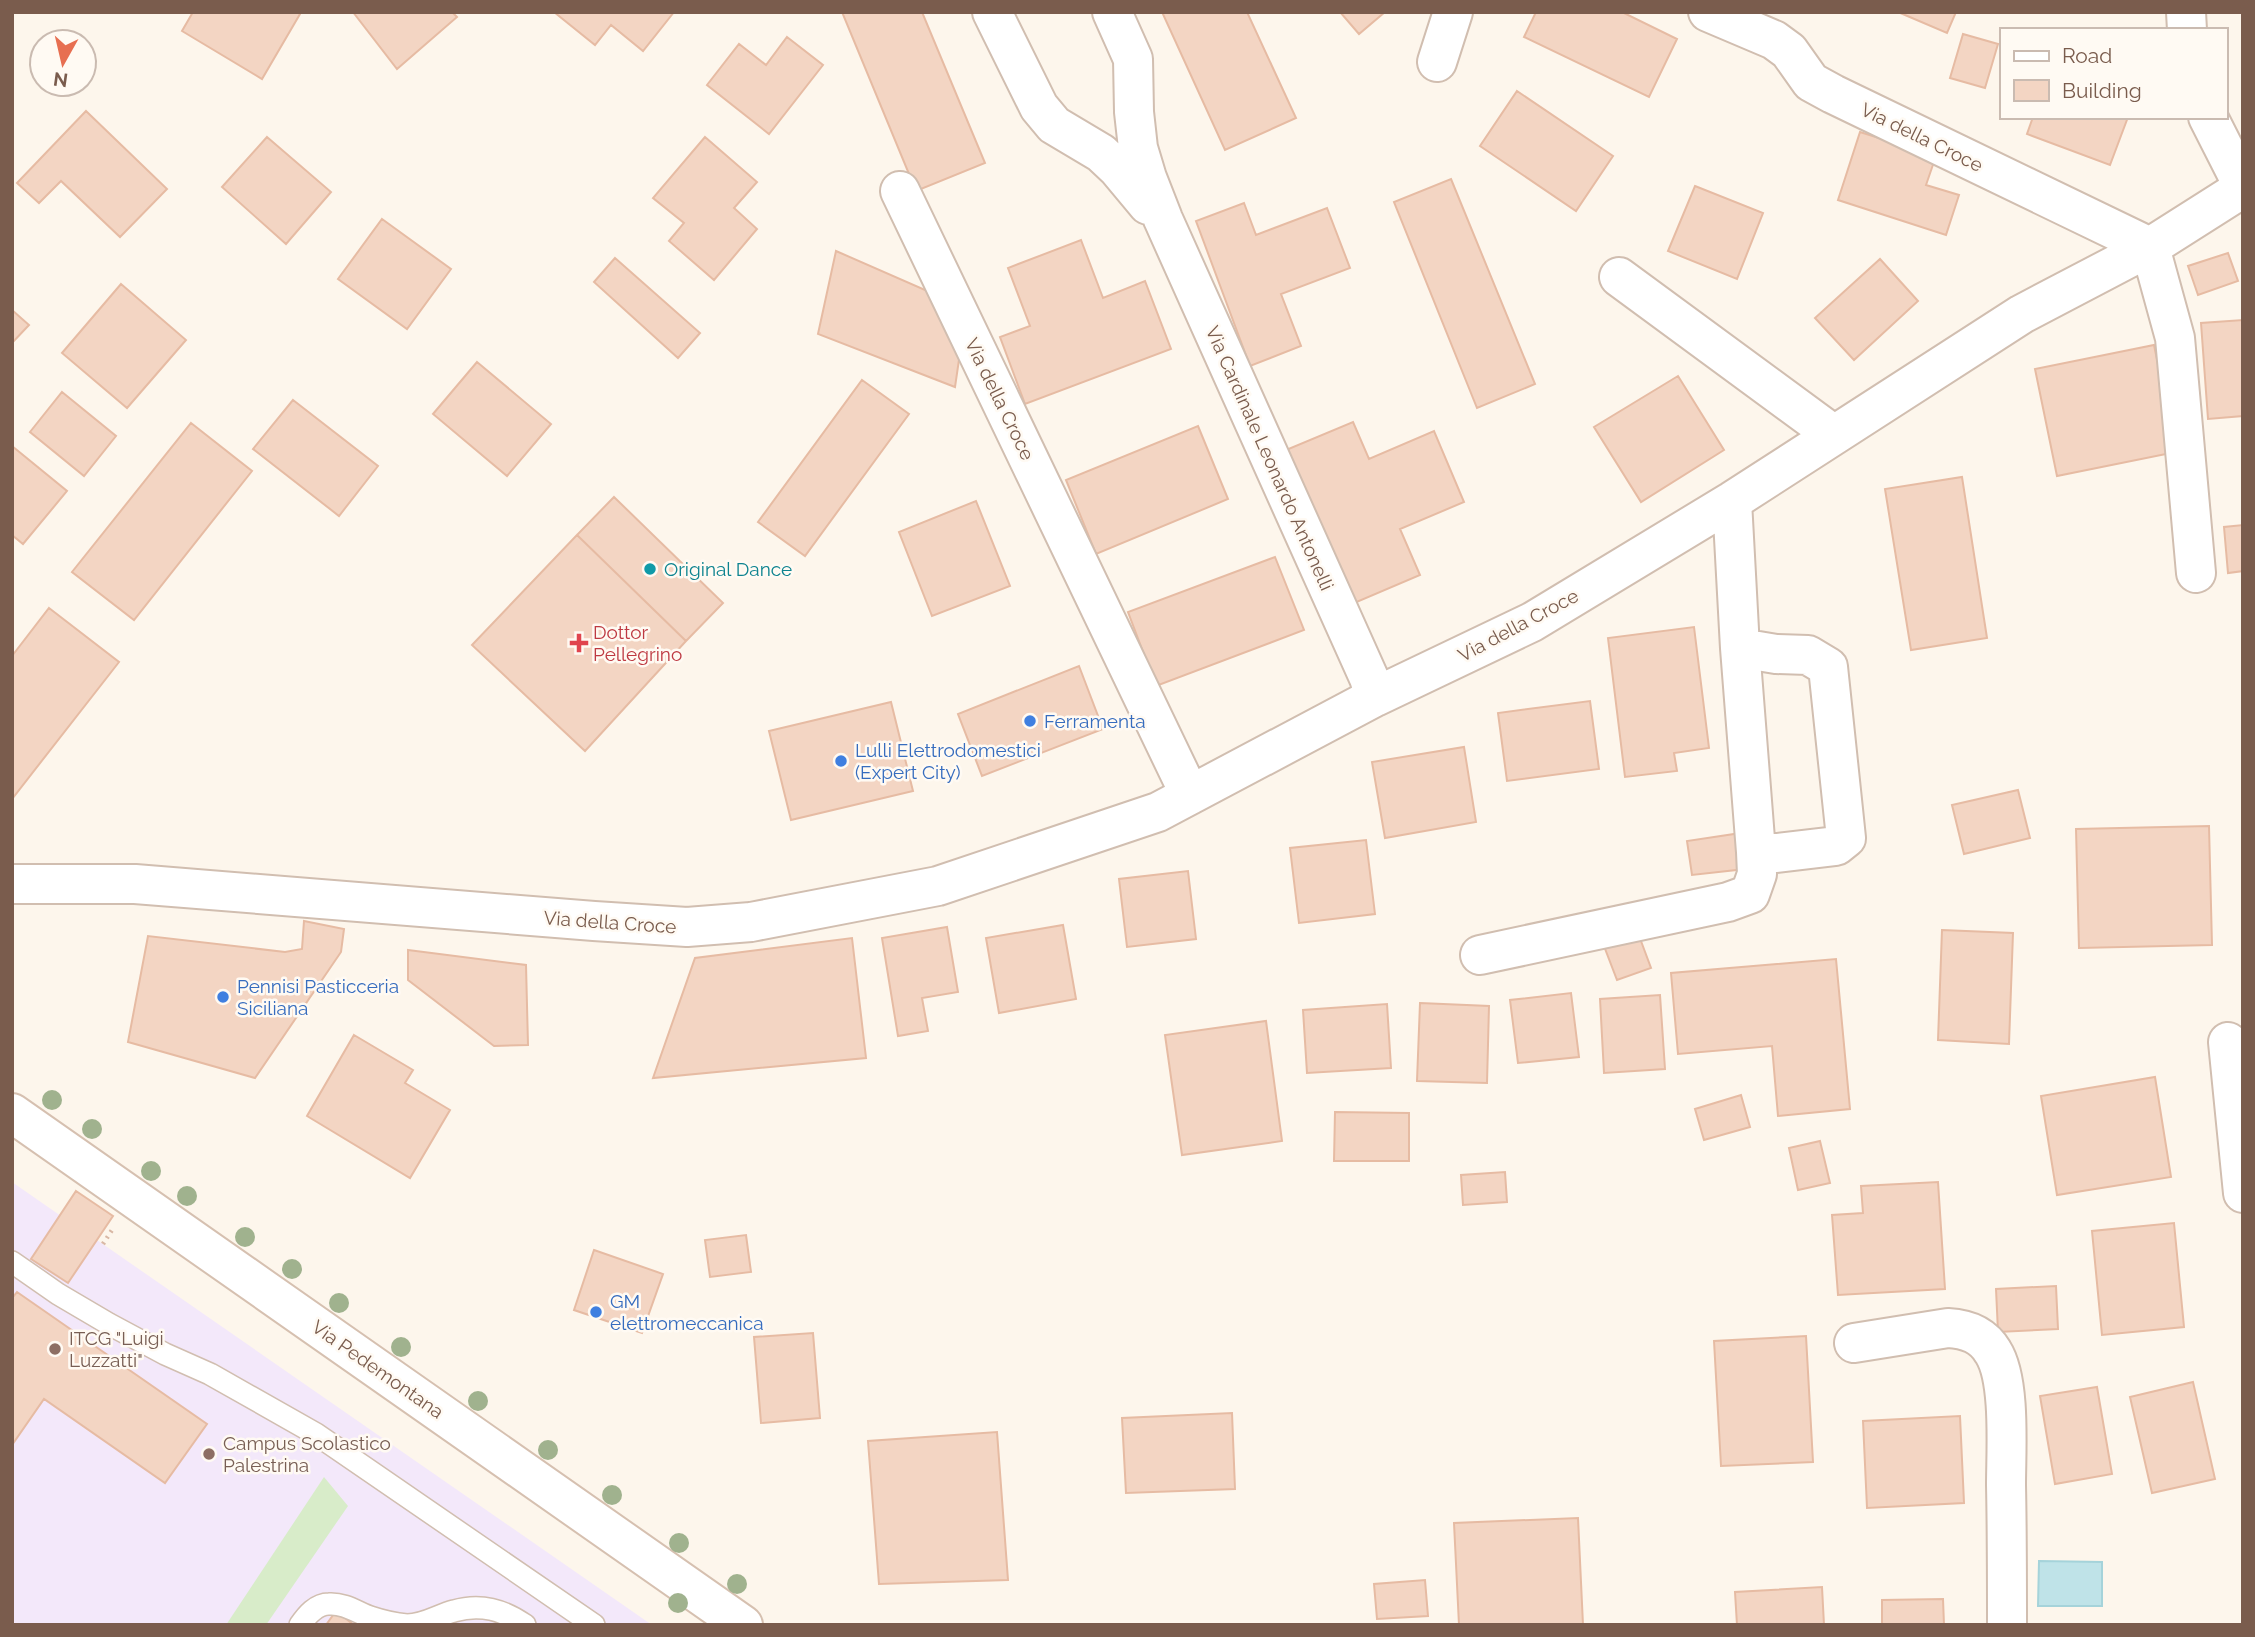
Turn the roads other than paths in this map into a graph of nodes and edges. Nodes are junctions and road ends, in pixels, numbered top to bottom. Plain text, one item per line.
1 (992, 12) edge
2 (1112, 12) edge
3 (1453, 12) edge
4 (1707, 12) edge
5 (1437, 62) dead end
6 (2209, 119) edge
7 (2243, 187) edge
8 (900, 191) dead end
9 (1163, 219) junction
10 (2150, 247) junction
11 (1619, 277) dead end
12 (1834, 435) junction
13 (1732, 501) junction
14 (2196, 573) dead end
15 (1740, 648) junction
16 (1375, 697) junction
17 (1190, 796) junction
18 (1756, 852) junction
19 (12, 884) edge
20 (1480, 955) dead end
21 (2228, 1042) dead end
22 (12, 1113) edge
23 (2243, 1194) edge
24 (12, 1262) edge
25 (1854, 1343) dead end
26 (300, 1625) edge
27 (526, 1625) edge
28 (594, 1625) edge
29 (743, 1625) edge
30 (2007, 1625) edge

1 - 9 street, Via Cardinale Leonardo Antonelli
2 - 9 street, Via Cardinale Leonardo Antonelli
3 - 5 street
4 - 10 street, Via della Croce
6 - 7 street, Via della Croce
7 - 10 street, Via della Croce
8 - 17 street, Via della Croce
9 - 16 street, Via Cardinale Leonardo Antonelli
10 - 12 street, Via della Croce
10 - 14 street
11 - 12 street
12 - 13 street, Via della Croce
13 - 15 street
13 - 16 street, Via della Croce
15 - 18 street
15 - 18 street
16 - 17 street, Via della Croce
17 - 19 street, Via della Croce
18 - 20 street
21 - 23 street
22 - 29 street, Via Pedemontana
24 - 28 lane
25 - 30 street
26 - 27 lane

